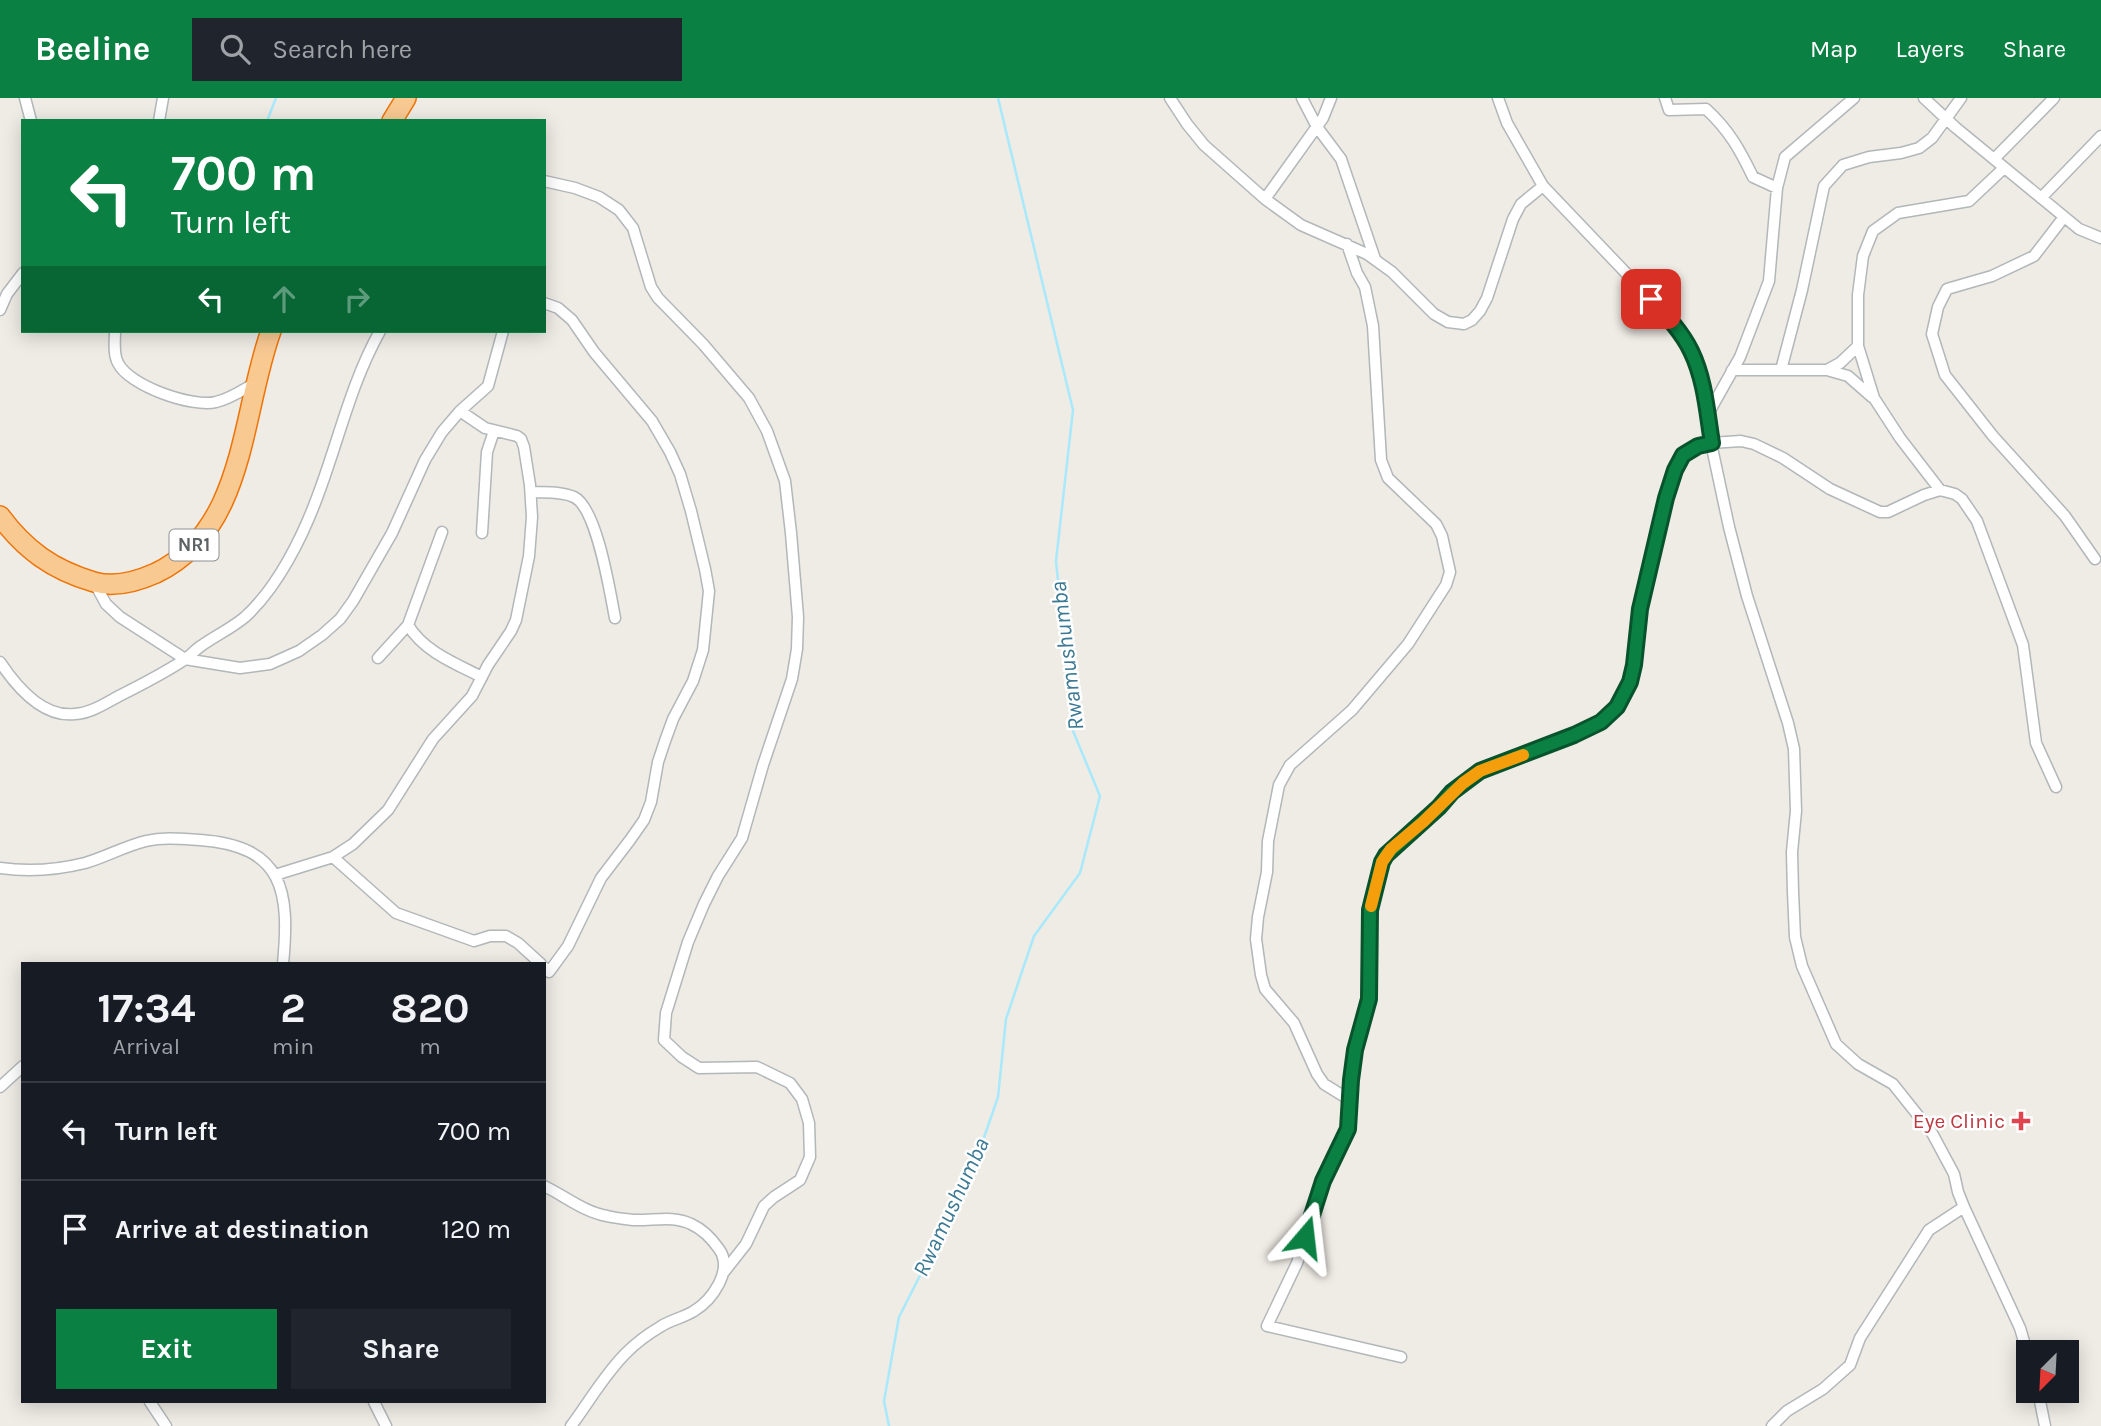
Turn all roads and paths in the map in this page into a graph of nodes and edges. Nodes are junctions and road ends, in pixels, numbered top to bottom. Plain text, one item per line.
1 (25, 98) edge
2 (163, 98) edge
3 (407, 98) edge
4 (1302, 98) edge
5 (1331, 98) edge
6 (1498, 98) edge
7 (1665, 98) edge
8 (1854, 98) edge
9 (1924, 98) edge
10 (1961, 98) edge
11 (2054, 98) edge
12 (1172, 99) edge
13 (1945, 118) junction
14 (30, 119) edge
15 (159, 119) edge
16 (393, 119) edge
17 (1317, 127) junction
18 (2101, 136) edge
19 (1994, 159) junction
20 (2004, 168) junction
21 (546, 181) edge
22 (1543, 186) junction
23 (1777, 188) junction
24 (2041, 198) junction
25 (1265, 199) junction
26 (2064, 217) junction
27 (2101, 238) edge
28 (1347, 244) junction
29 (1375, 259) junction
30 (21, 276) edge
31 (546, 304) edge
32 (0, 310) edge
33 (115, 333) edge
34 (270, 333) edge
35 (379, 333) edge
36 (502, 333) edge
37 (1857, 346) junction
38 (1732, 370) junction
39 (1781, 370) junction
40 (1827, 370) junction
41 (255, 383) junction
42 (1874, 398) junction
43 (460, 411) junction
44 (1708, 414) junction
45 (494, 431) junction
46 (1712, 443) junction
47 (1940, 490) junction
48 (531, 492) junction
49 (0, 516) edge
50 (442, 532) dead end
51 (482, 533) dead end
52 (2095, 559) dead end
53 (94, 582) junction
54 (615, 618) dead end
55 (408, 625) junction
56 (185, 659) junction
57 (377, 659) dead end
58 (0, 662) edge
59 (482, 677) junction
60 (2056, 787) dead end
61 (332, 857) junction
62 (0, 867) edge
63 (275, 875) junction
64 (283, 962) edge
65 (536, 962) edge
66 (546, 970) edge
67 (21, 1068) edge
68 (0, 1087) edge
69 (1349, 1104) junction
70 (546, 1187) edge
71 (1964, 1207) junction
72 (724, 1272) junction
73 (2024, 1340) edge
74 (1401, 1357) dead end
75 (151, 1403) edge
76 (374, 1403) edge
77 (2041, 1404) edge
78 (166, 1426) edge
79 (386, 1426) edge
80 (572, 1426) edge
81 (1772, 1426) edge
82 (2045, 1426) edge

1 - 14 street
2 - 15 street
3 - 16 highway
4 - 17 street
5 - 17 street
6 - 22 street
7 - 23 street
8 - 23 street
9 - 13 street
10 - 13 street
11 - 19 street
12 - 25 street
13 - 19 street
13 - 39 street
17 - 25 street
17 - 29 street
18 - 24 street
19 - 20 street
20 - 24 street
20 - 37 street
21 - 72 street
22 - 29 street
22 - 44 street
23 - 38 street
24 - 26 street
25 - 28 street
26 - 27 street
26 - 52 street
28 - 29 street
28 - 69 street
30 - 32 street
31 - 66 street
33 - 41 street
34 - 41 highway, NR1
35 - 56 street
36 - 43 street
37 - 40 street
37 - 42 street
38 - 39 street
38 - 44 street
39 - 40 street
40 - 42 street
41 - 53 highway, NR1
42 - 47 street
43 - 45 street
43 - 56 street
44 - 46 street
45 - 48 street
45 - 51 street
46 - 47 street
46 - 69 street
46 - 71 street
47 - 60 street
48 - 54 street
48 - 59 street
49 - 53 highway, NR1
50 - 55 street
53 - 56 street
55 - 57 street
55 - 59 street
56 - 58 street
59 - 61 street
61 - 63 street
61 - 65 street
62 - 63 street
63 - 64 street
67 - 68 street
69 - 74 street
70 - 72 street
71 - 73 street
71 - 81 street
72 - 80 street
75 - 78 street
76 - 79 street
77 - 82 street

